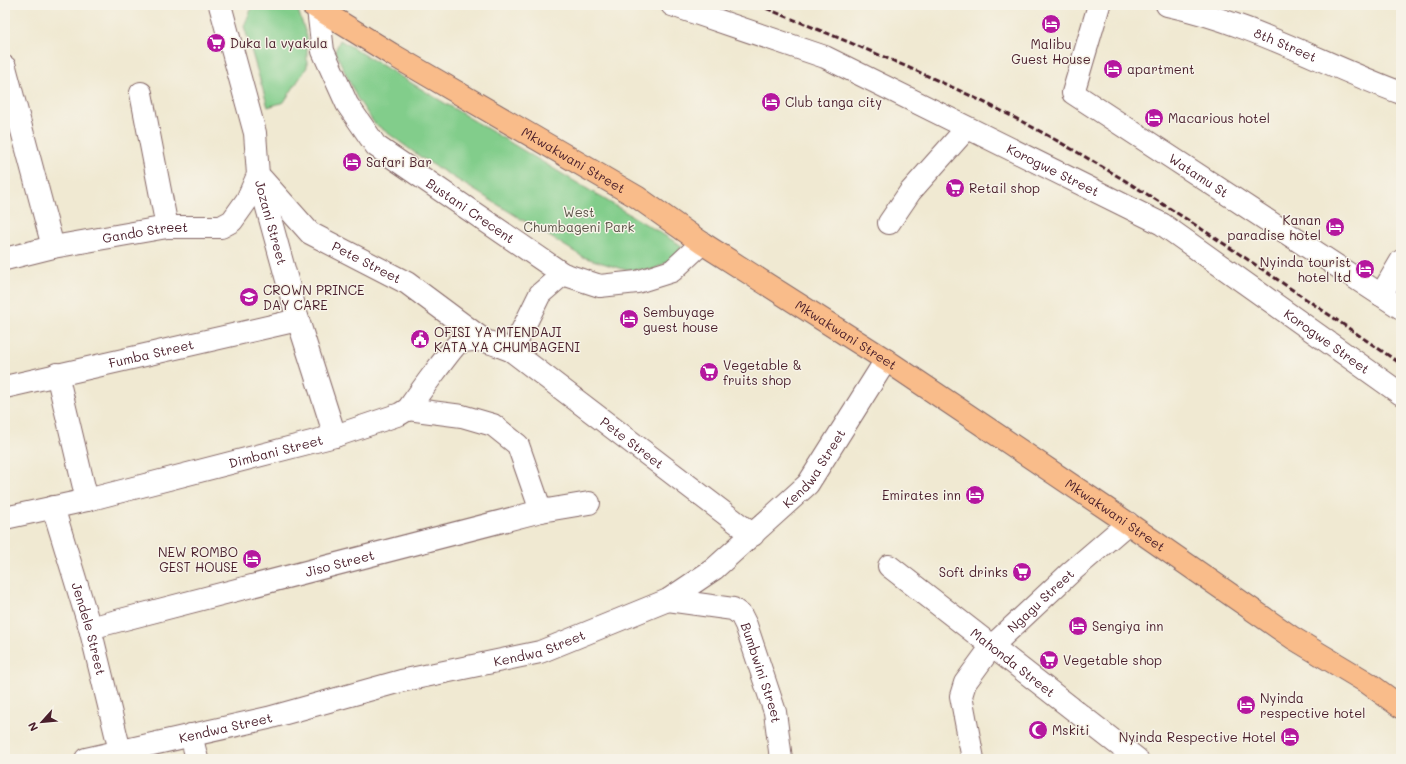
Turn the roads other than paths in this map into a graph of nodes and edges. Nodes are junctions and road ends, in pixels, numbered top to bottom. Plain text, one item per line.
1 (220, 5) edge
2 (672, 5) edge
3 (1099, 5) edge
4 (1167, 5) edge
5 (315, 7) edge
6 (5, 67) edge
7 (141, 93) dead end
8 (1401, 93) edge
9 (967, 128) junction
10 (258, 175) junction
11 (889, 223) dead end
12 (167, 227) junction
13 (702, 243) junction
14 (52, 247) junction
15 (5, 259) edge
16 (1401, 261) edge
17 (563, 274) junction
18 (1381, 294) junction
19 (1401, 308) edge
20 (298, 320) junction
21 (485, 341) junction
22 (512, 351) junction
23 (886, 360) junction
24 (57, 374) junction
25 (5, 387) edge
26 (1401, 394) edge
27 (408, 409) junction
28 (335, 436) junction
29 (87, 500) junction
30 (589, 504) dead end
31 (53, 507) junction
32 (541, 511) junction
33 (5, 518) edge
34 (1128, 523) junction
35 (753, 535) junction
36 (889, 566) dead end
37 (668, 600) junction
38 (90, 628) junction
39 (992, 646) junction
40 (1368, 683) junction
41 (1401, 691) edge
42 (1401, 707) edge
43 (191, 735) junction
44 (120, 751) junction
45 (86, 759) edge
46 (197, 759) edge
47 (781, 759) edge
48 (973, 759) edge
49 (1137, 759) edge

1 - 10 street, Jozani Street
2 - 9 street, Korogwe Street
3 - 18 street, Watamu St
4 - 8 street, 8th Street
5 - 13 main road, Mkwakwani Street
5 - 17 street, Bustani Crecent
6 - 14 street
7 - 12 street
9 - 11 street
9 - 26 street, Korogwe Street
10 - 12 street, Gando Street
10 - 20 street, Jozani Street
10 - 21 street, Pete Street
12 - 14 street, Gando Street
13 - 17 street, Bustani Crecent
13 - 23 main road, Mkwakwani Street
14 - 15 street, Gando Street
16 - 18 street
17 - 22 street
18 - 19 street, Watamu St
20 - 24 street, Fumba Street
20 - 28 street, Jozani Street
21 - 22 street, Dimbani Street
21 - 27 street, Dimbani Street
22 - 35 street, Pete Street
23 - 34 main road, Mkwakwani Street
23 - 35 street, Kendwa Street
24 - 25 street, Fumba Street
24 - 29 street
27 - 28 street, Dimbani Street
27 - 32 street
28 - 29 street, Dimbani Street
29 - 31 street, Dimbani Street
30 - 32 street, Jiso Street
31 - 33 street, Dimbani Street
31 - 38 street, Jendele Street
32 - 38 street, Jiso Street
34 - 39 street, Ngagu Street
34 - 40 main road, Mkwakwani Street
35 - 37 street, Kendwa Street
36 - 39 street, Mahonda Street
37 - 43 street, Kendwa Street
37 - 47 street, Bumbwini Street
38 - 44 street, Jendele Street
39 - 48 street, Ngagu Street
39 - 49 street, Mahonda Street
40 - 41 main road
40 - 42 main road
43 - 44 street, Kendwa Street
43 - 46 street
44 - 45 street, Kendwa Street

